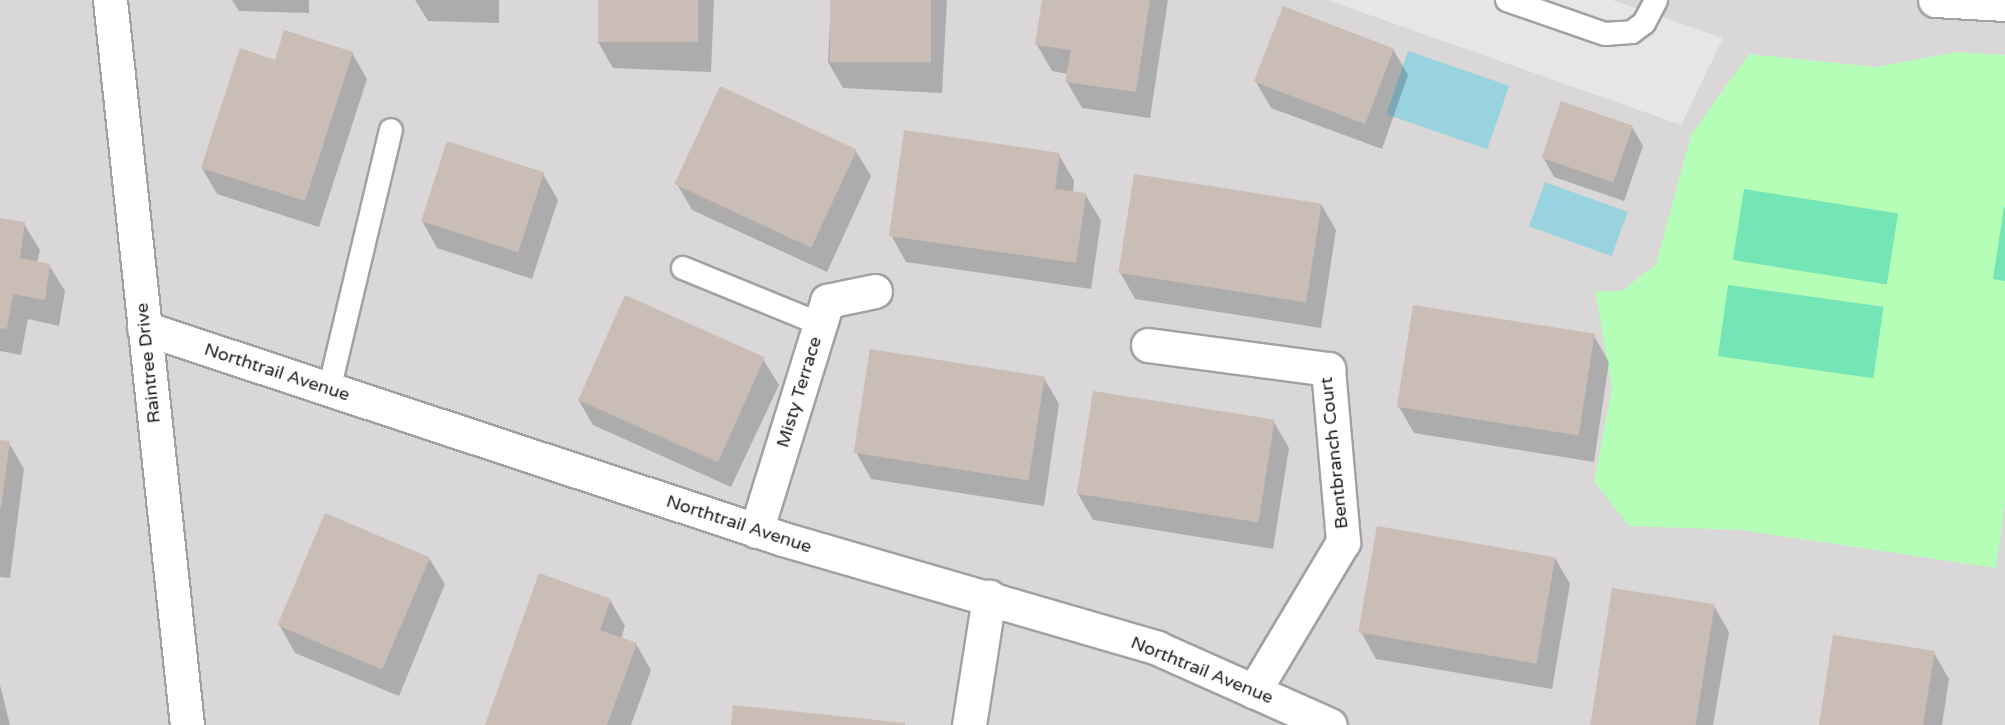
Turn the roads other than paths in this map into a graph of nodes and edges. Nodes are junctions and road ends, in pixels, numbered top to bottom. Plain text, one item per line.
1 (110, 0) edge
2 (1507, 0) edge
3 (1656, 0) edge
4 (1935, 0) edge
5 (2005, 4) edge
6 (391, 130) dead end
7 (683, 268) dead end
8 (875, 291) dead end
9 (820, 324) junction
10 (144, 328) junction
11 (1149, 345) dead end
12 (329, 390) junction
13 (756, 531) junction
14 (989, 597) junction
15 (1254, 691) junction
16 (186, 725) edge
17 (969, 725) edge
18 (1330, 725) edge

1 - 10 street, Raintree Drive
2 - 3 lane
4 - 5 street
6 - 12 lane
7 - 9 lane
8 - 9 street, Misty Terrace
9 - 13 street, Misty Terrace
10 - 12 street, Northtrail Avenue
10 - 16 street, Raintree Drive
11 - 15 street, Bentbranch Court
12 - 13 street, Northtrail Avenue
13 - 14 street, Northtrail Avenue
14 - 15 street, Northtrail Avenue
14 - 17 street
15 - 18 street, Northtrail Avenue

